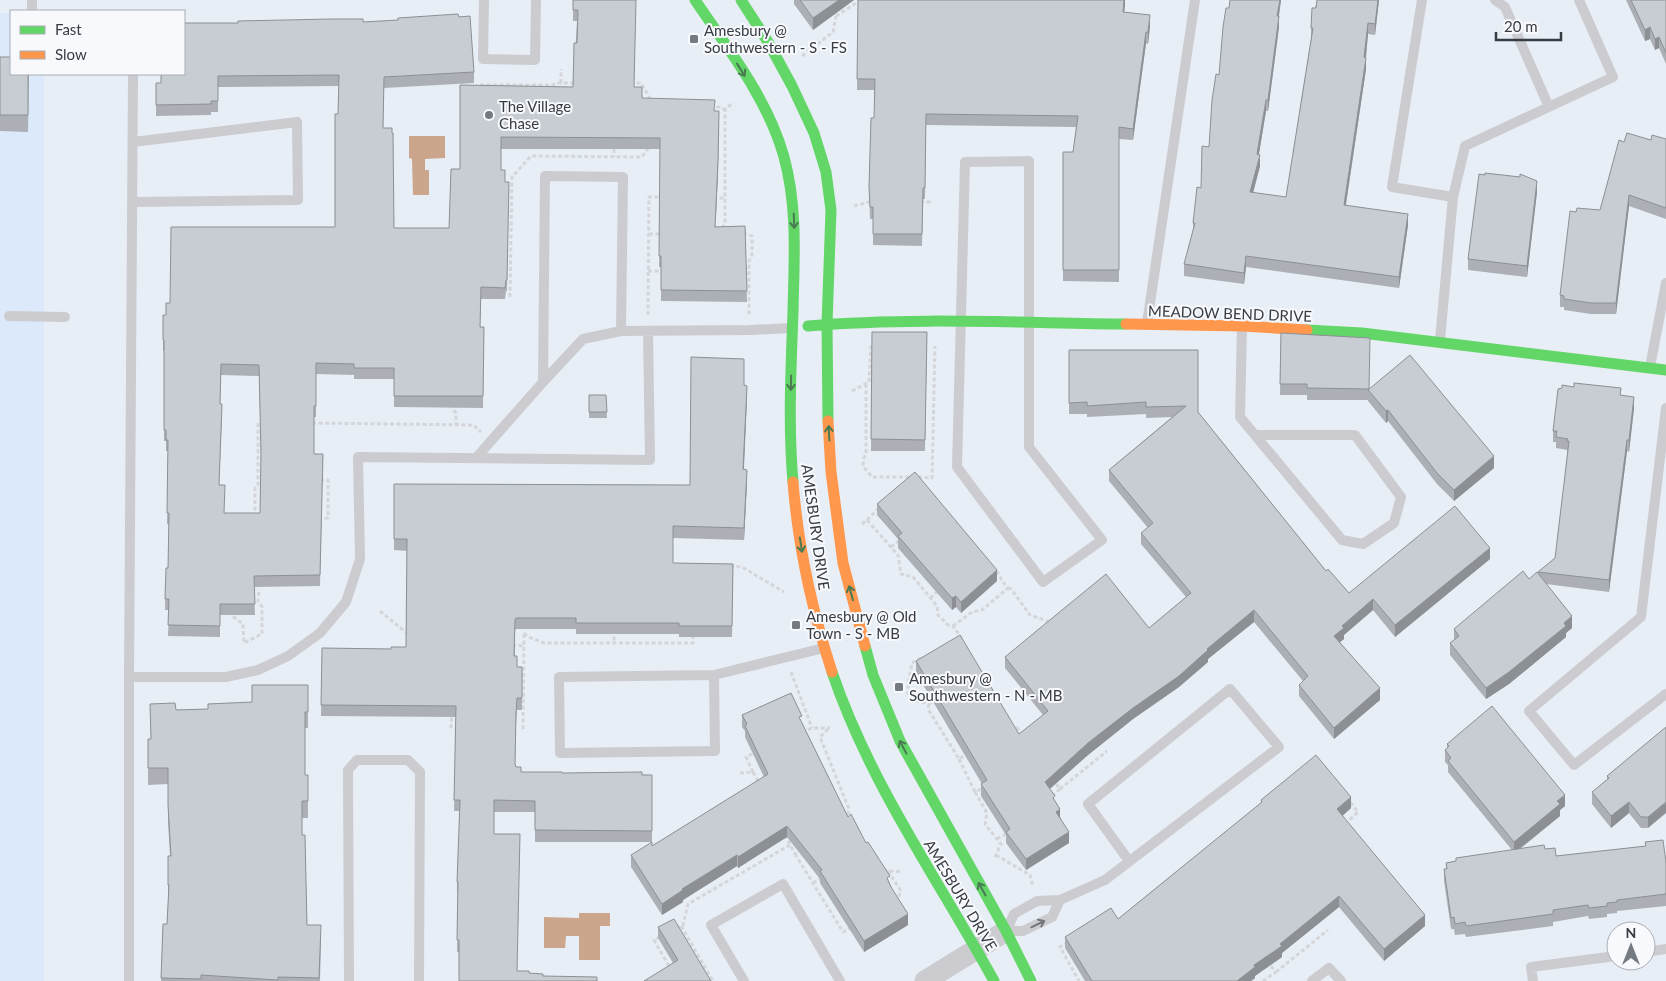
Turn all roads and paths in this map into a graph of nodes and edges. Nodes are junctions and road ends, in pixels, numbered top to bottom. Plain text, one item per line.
1 (484, 0) edge
2 (536, 0) edge
3 (695, 0) edge
4 (741, 0) edge
5 (860, 0) edge
6 (1195, 0) edge
7 (1422, 0) edge
8 (1495, 0) edge
9 (1579, 0) edge
10 (830, 8) edge
11 (836, 16) junction
12 (796, 61) dead end
13 (561, 69) dead end
14 (132, 75) edge
15 (556, 83) junction
16 (561, 83) junction
17 (578, 83) edge
18 (623, 83) edge
19 (480, 85) edge
20 (556, 90) edge
21 (737, 98) dead end
22 (655, 106) edge
23 (702, 107) edge
24 (1549, 107) junction
25 (725, 110) junction
26 (716, 141) edge
27 (725, 141) junction
28 (133, 142) junction
29 (650, 146) edge
30 (556, 148) edge
31 (614, 149) edge
32 (556, 156) junction
33 (614, 156) junction
34 (670, 197) edge
35 (1453, 197) junction
36 (706, 198) edge
37 (725, 198) junction
38 (876, 201) edge
39 (132, 202) junction
40 (912, 202) edge
41 (933, 202) dead end
42 (851, 206) dead end
43 (725, 224) junction
44 (734, 228) edge
45 (743, 232) edge
46 (649, 234) junction
47 (668, 234) edge
48 (718, 234) edge
49 (648, 271) junction
50 (674, 271) edge
51 (740, 271) edge
52 (749, 271) junction
53 (1666, 283) edge
54 (510, 297) dead end
55 (9, 316) dead end
56 (65, 317) dead end
57 (749, 322) dead end
58 (961, 322) junction
59 (1029, 323) junction
60 (827, 324) junction
61 (1147, 324) junction
62 (648, 326) junction
63 (1242, 326) junction
64 (792, 328) junction
65 (621, 331) junction
66 (871, 337) edge
67 (935, 337) dead end
68 (1440, 342) junction
69 (1650, 367) junction
70 (1666, 370) edge
71 (543, 382) junction
72 (866, 384) junction
73 (850, 392) dead end
74 (454, 402) edge
75 (1666, 408) edge
76 (271, 423) edge
77 (307, 423) edge
78 (456, 425) junction
79 (483, 434) dead end
80 (1256, 436) junction
81 (476, 458) junction
82 (912, 477) junction
83 (258, 480) junction
84 (264, 480) edge
85 (313, 480) edge
86 (906, 484) edge
87 (880, 508) edge
88 (254, 517) junction
89 (264, 517) edge
90 (310, 518) edge
91 (248, 519) edge
92 (867, 520) junction
93 (860, 526) dead end
94 (901, 538) edge
95 (891, 547) junction
96 (723, 566) edge
97 (993, 566) edge
98 (940, 588) edge
99 (1008, 588) junction
100 (259, 589) dead end
101 (788, 595) dead end
102 (930, 598) junction
103 (231, 608) edge
104 (380, 611) dead end
105 (1052, 623) edge
106 (524, 624) edge
107 (614, 626) edge
108 (693, 626) edge
109 (954, 626) junction
110 (524, 633) junction
111 (417, 634) edge
112 (962, 640) edge
113 (614, 643) junction
114 (506, 645) edge
115 (524, 646) junction
116 (830, 646) junction
117 (928, 658) edge
118 (790, 670) dead end
119 (714, 675) junction
120 (129, 677) junction
121 (515, 694) edge
122 (524, 694) junction
123 (1666, 694) edge
124 (943, 696) edge
125 (909, 699) junction
126 (903, 701) dead end
127 (929, 704) junction
128 (452, 711) edge
129 (452, 728) dead end
130 (812, 728) junction
131 (523, 729) dead end
132 (1007, 730) edge
133 (801, 732) edge
134 (1025, 738) edge
135 (764, 748) edge
136 (974, 749) edge
137 (1107, 751) dead end
138 (959, 759) junction
139 (753, 772) junction
140 (740, 773) dead end
141 (1050, 776) edge
142 (837, 780) junction
143 (830, 782) edge
144 (992, 782) edge
145 (761, 786) edge
146 (1060, 789) junction
147 (975, 792) junction
148 (1048, 798) edge
149 (1346, 798) edge
150 (847, 822) edge
151 (1344, 824) edge
152 (783, 830) edge
153 (1006, 834) edge
154 (997, 839) junction
155 (802, 850) edge
156 (795, 854) junction
157 (996, 855) junction
158 (1129, 861) junction
159 (878, 863) edge
160 (992, 863) dead end
161 (888, 871) junction
162 (903, 873) dead end
163 (826, 876) edge
164 (813, 883) junction
165 (1033, 888) dead end
166 (1060, 900) junction
167 (892, 902) edge
168 (855, 925) edge
169 (681, 926) edge
170 (1328, 930) dead end
171 (1006, 931) junction
172 (1074, 938) edge
173 (694, 949) junction
174 (977, 949) junction
175 (688, 952) edge
176 (1263, 957) edge
177 (1606, 957) edge
178 (674, 960) edge
179 (668, 964) edge
180 (1276, 972) junction
181 (129, 981) edge
182 (349, 981) edge
183 (419, 981) edge
184 (712, 981) edge
185 (744, 981) edge
186 (840, 981) edge
187 (925, 981) edge
188 (994, 981) edge
189 (1031, 981) edge
190 (1079, 981) edge
191 (1264, 981) edge
192 (1312, 981) edge
193 (1341, 981) edge
194 (1533, 981) edge

1 - 2 lane
3 -> 64 street, AMESBURY DRIVE
4 - 60 street, AMESBURY DRIVE
5 - 11 path
6 - 61 lane
7 - 35 lane
8 - 24 lane
9 - 24 lane
10 - 11 path
11 - 12 path
13 - 16 path
14 - 28 lane
15 - 16 path
15 - 19 path
15 - 20 path
16 - 17 path
18 - 22 path
21 - 25 path
23 - 25 path
24 - 35 lane
25 - 27 path
26 - 27 path
27 - 37 path
28 - 39 lane
28 - 39 lane
29 - 33 path
30 - 32 path
31 - 33 path
32 - 33 path
32 - 54 path
34 - 46 path
35 - 68 lane
36 - 37 path
37 - 43 path
38 - 42 path
39 - 120 lane
40 - 41 path
43 - 44 path
43 - 48 path
45 - 52 path
46 - 47 path
46 - 49 path
49 - 50 path
49 - 62 path
51 - 52 path
52 - 57 path
53 - 69 lane
55 - 56 lane
58 - 59 street, MEADOW BEND DRIVE
58 - 59 lane
58 - 59 lane
58 - 60 street, MEADOW BEND DRIVE
59 - 61 street, MEADOW BEND DRIVE
60 - 64 street, MEADOW BEND DRIVE
171 -> 60 street, AMESBURY DRIVE
61 - 63 street, MEADOW BEND DRIVE
62 - 64 lane
62 - 65 lane
62 - 81 lane
63 - 68 street, MEADOW BEND DRIVE
63 - 80 lane
64 -> 116 street, AMESBURY DRIVE
65 - 71 lane
65 - 71 lane
66 - 72 path
67 - 82 path
68 - 69 street, MEADOW BEND DRIVE
69 - 70 street, MEADOW BEND DRIVE
71 - 81 lane
72 - 73 path
72 - 82 path
74 - 78 path
75 - 123 lane
76 - 83 path
77 - 78 path
78 - 79 path
80 - 80 lane
81 - 120 lane
82 - 86 path
83 - 84 path
83 - 88 path
85 - 90 path
87 - 92 path
88 - 89 path
88 - 91 path
92 - 93 path
92 - 95 path
94 - 95 path
95 - 102 path
96 - 101 path
97 - 99 path
98 - 102 path
99 - 105 path
99 - 109 path
100 - 103 path
102 - 109 path
104 - 111 path
106 - 110 path
107 - 113 path
108 - 113 path
109 - 112 path
110 - 113 path
110 - 115 path
114 - 115 path
115 - 122 path
116 - 119 lane
116 - 174 street, AMESBURY DRIVE
117 - 125 path
118 - 130 path
119 - 119 lane
120 - 181 lane
121 - 122 path
122 - 131 path
124 - 127 path
125 - 126 path
125 - 127 path
127 - 138 path
128 - 129 path
130 - 133 path
130 - 142 path
132 - 134 path
135 - 139 path
136 - 138 path
137 - 146 path
138 - 147 path
139 - 140 path
139 - 145 path
141 - 146 path
142 - 143 path
142 - 150 path
144 - 147 path
146 - 148 path
147 - 154 path
149 - 151 path
152 - 156 path
153 - 154 path
154 - 157 path
155 - 156 path
156 - 164 path
157 - 160 path
157 - 165 path
158 - 158 lane
158 - 166 lane
159 - 161 path
161 - 162 path
161 - 167 path
163 - 164 path
164 - 168 path
171 -> 166 lane
166 - 171 lane
169 - 173 path
170 - 180 path
171 - 174 street
171 - 189 street, AMESBURY DRIVE
172 - 190 path
173 - 175 path
173 - 184 path
174 - 187 street
174 - 188 street, AMESBURY DRIVE
176 - 180 path
177 - 194 lane
178 - 179 path
180 - 191 path
182 - 183 lane
185 - 186 lane
192 - 193 lane

